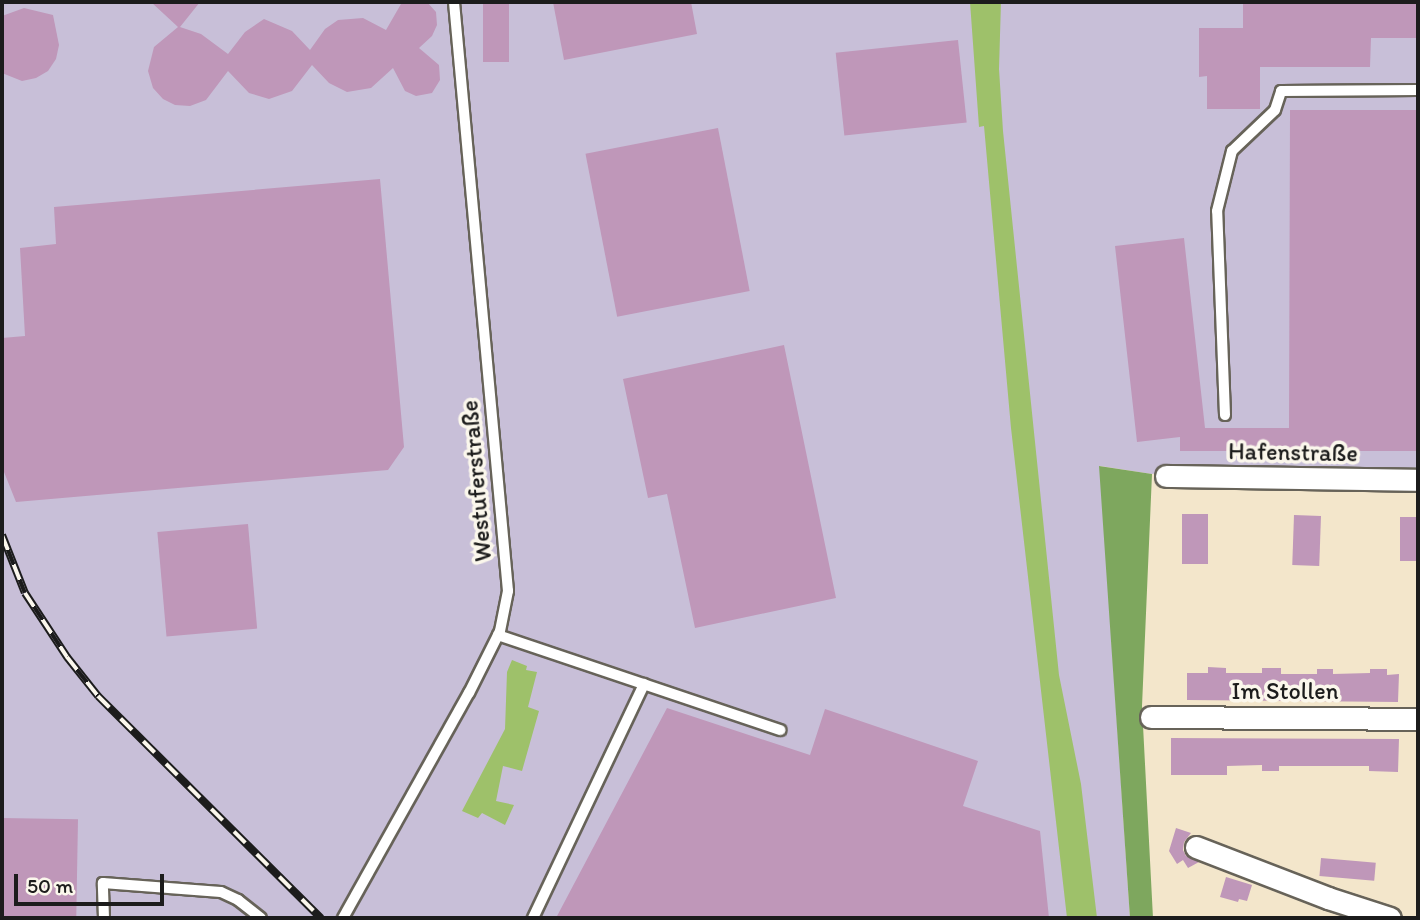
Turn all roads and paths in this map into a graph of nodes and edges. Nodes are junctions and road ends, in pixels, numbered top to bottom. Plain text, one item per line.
1 (454, 2) edge
2 (1418, 90) edge
3 (1225, 415) dead end
4 (1166, 476) dead end
5 (1418, 480) edge
6 (498, 635) junction
7 (644, 684) junction
8 (1150, 716) dead end
9 (1418, 719) edge
10 (780, 730) dead end
11 (1196, 847) dead end
12 (104, 918) edge
13 (261, 918) edge
14 (344, 918) edge
15 (533, 918) edge
16 (1390, 918) edge

1 - 6 lane, Westuferstraße
2 - 3 lane
4 - 5 street, Hafenstraße
6 - 7 lane
6 - 14 lane, Westuferstraße
7 - 10 lane
7 - 15 lane
8 - 9 street, Im Stollen
11 - 16 street
12 - 13 lane

